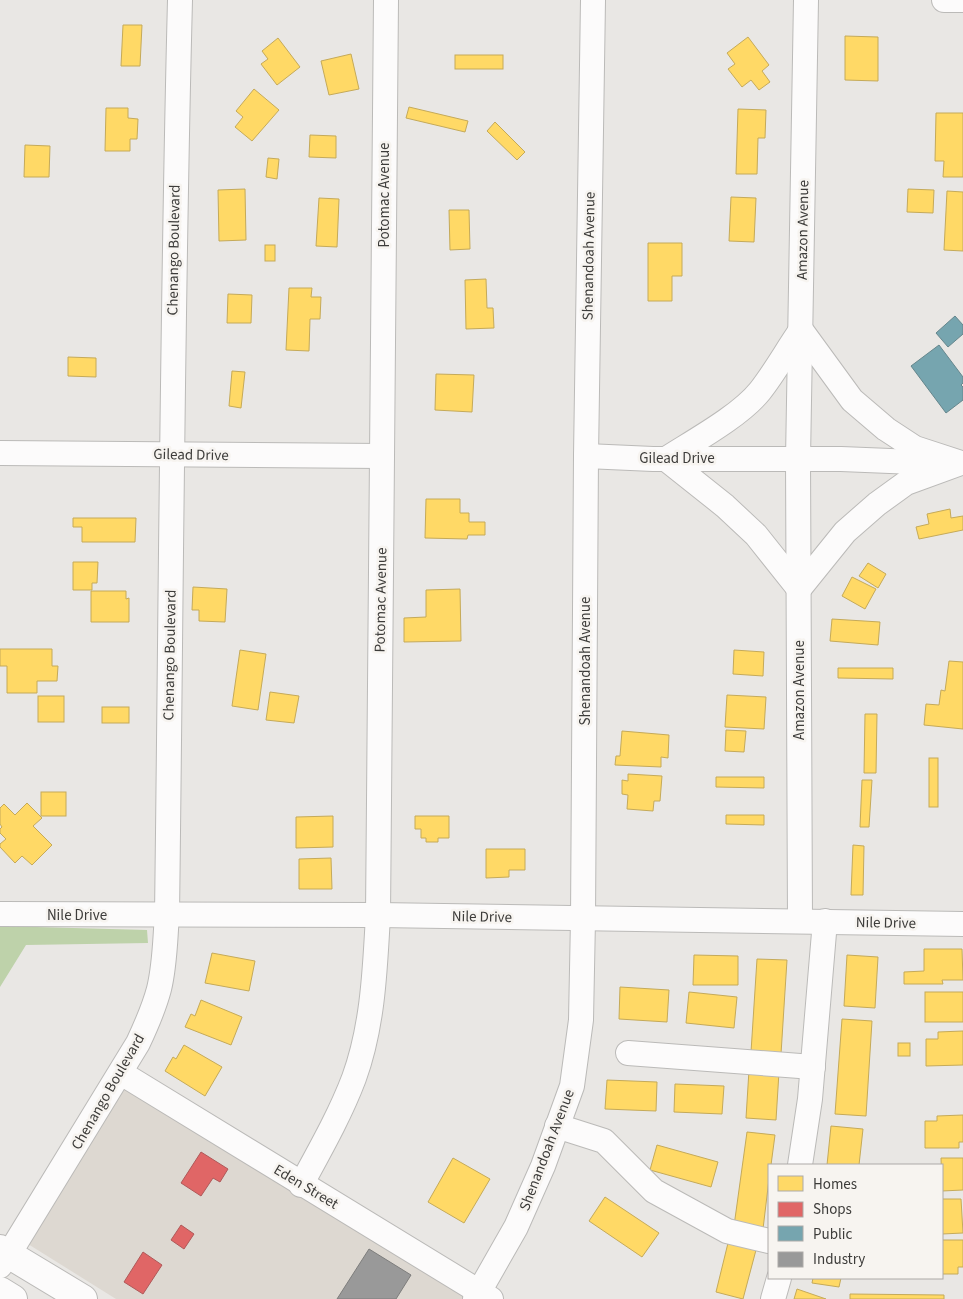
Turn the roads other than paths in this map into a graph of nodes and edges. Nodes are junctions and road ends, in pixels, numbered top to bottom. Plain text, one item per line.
1 (180, 0) edge
2 (386, 0) edge
3 (593, 0) edge
4 (806, 0) edge
5 (944, 0) edge
6 (963, 0) edge
7 (801, 330) junction
8 (0, 453) edge
9 (173, 454) junction
10 (382, 456) junction
11 (586, 456) junction
12 (666, 459) junction
13 (798, 459) junction
14 (962, 463) edge
15 (799, 589) junction
16 (0, 914) edge
17 (167, 915) junction
18 (378, 915) junction
19 (583, 919) junction
20 (800, 921) junction
21 (825, 921) junction
22 (963, 924) edge
23 (628, 1053) dead end
24 (813, 1066) junction
25 (121, 1073) junction
26 (557, 1126) junction
27 (800, 1164) edge
28 (302, 1185) junction
29 (768, 1241) edge
30 (3, 1256) edge
31 (779, 1279) edge
32 (0, 1291) edge
33 (482, 1297) edge
34 (14, 1299) edge
35 (83, 1299) edge
36 (773, 1299) edge

1 - 9 street, Chenango Boulevard
2 - 10 street, Potomac Avenue
3 - 11 street, Shenandoah Avenue
4 - 7 street, Amazon Avenue
5 - 6 street
7 - 12 street
7 - 13 street, Amazon Avenue
7 - 14 street
8 - 9 street, Gilead Drive
9 - 10 street, Gilead Drive
9 - 17 street, Chenango Boulevard
10 - 18 street, Potomac Avenue
11 - 12 street, Gilead Drive
11 - 19 street, Shenandoah Avenue
12 - 13 street, Gilead Drive
12 - 15 street
13 - 14 street
13 - 15 street, Amazon Avenue
14 - 15 street
15 - 20 street, Amazon Avenue
16 - 17 street, Nile Drive
17 - 18 street, Nile Drive
17 - 25 street, Chenango Boulevard
18 - 19 street, Nile Drive
18 - 28 street, Potomac Avenue
19 - 20 street, Nile Drive
19 - 26 street, Shenandoah Avenue
20 - 21 street, Nile Drive
21 - 22 street, Nile Drive
21 - 24 street
23 - 24 street
24 - 27 street
25 - 28 street, Eden Street
25 - 30 street, Chenango Boulevard
26 - 29 street
26 - 33 street, Shenandoah Avenue
28 - 33 street, Eden Street
30 - 35 main road
31 - 36 street
32 - 34 main road

